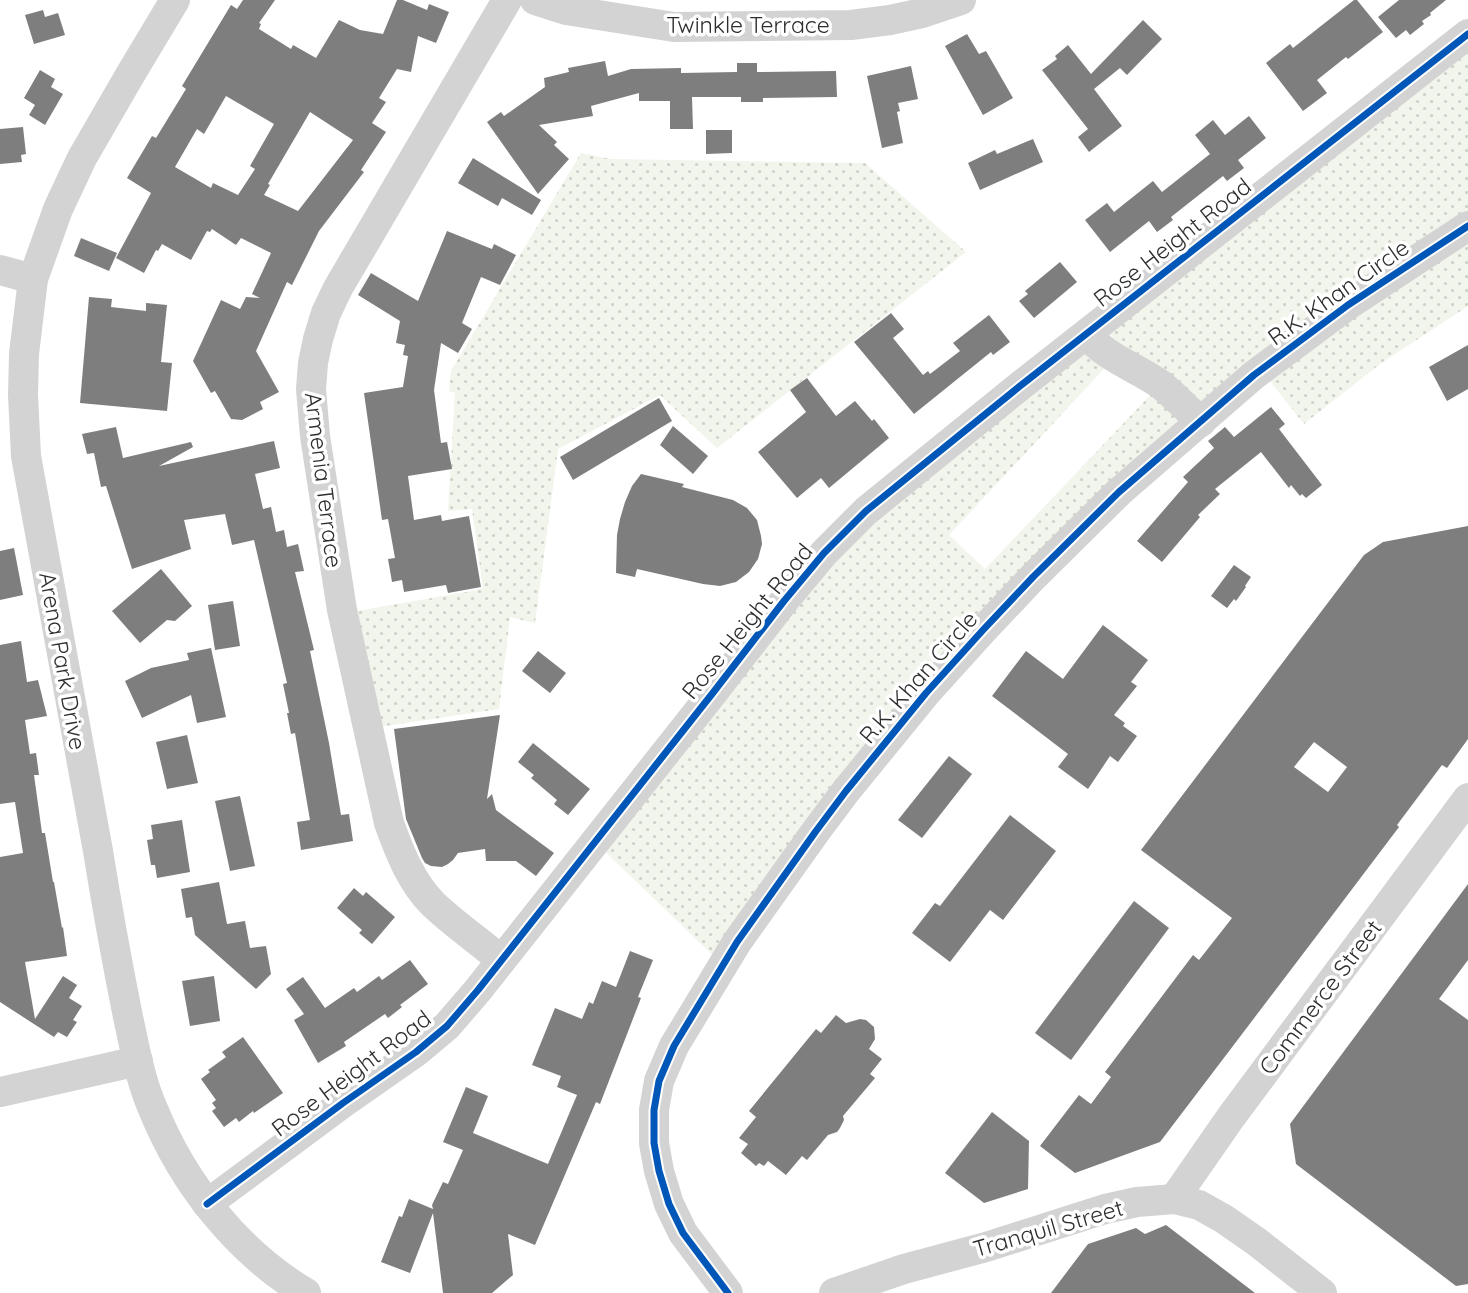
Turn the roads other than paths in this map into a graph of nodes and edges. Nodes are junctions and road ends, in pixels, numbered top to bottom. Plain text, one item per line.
1 (175, 0) edge
2 (507, 0) edge
3 (535, 0) edge
4 (961, 0) edge
5 (1468, 34) edge
6 (1468, 226) edge
7 (0, 270) edge
8 (33, 279) junction
9 (1087, 334) junction
10 (1201, 422) junction
11 (1468, 798) edge
12 (502, 960) junction
13 (138, 1061) junction
14 (0, 1092) edge
15 (1174, 1199) junction
16 (207, 1204) junction
17 (306, 1293) edge
18 (728, 1293) edge
19 (834, 1293) edge
20 (1322, 1293) edge

1 - 8 street, Arena Park Drive
2 - 12 street, Armenia Terrace
3 - 4 street, Twinkle Terrace
5 - 9 street, Rose Height Road
6 - 10 street, R.K. Khan Circle
7 - 8 street
8 - 13 street, Arena Park Drive
9 - 10 street
9 - 12 street, Rose Height Road
10 - 18 street, R.K. Khan Circle
11 - 15 street, Commerce Street
12 - 16 street, Rose Height Road
13 - 14 street
13 - 16 street, Arena Park Drive
15 - 19 street, Tranquil Street
15 - 20 street, Tranquil Street
16 - 17 street, Arena Park Drive

